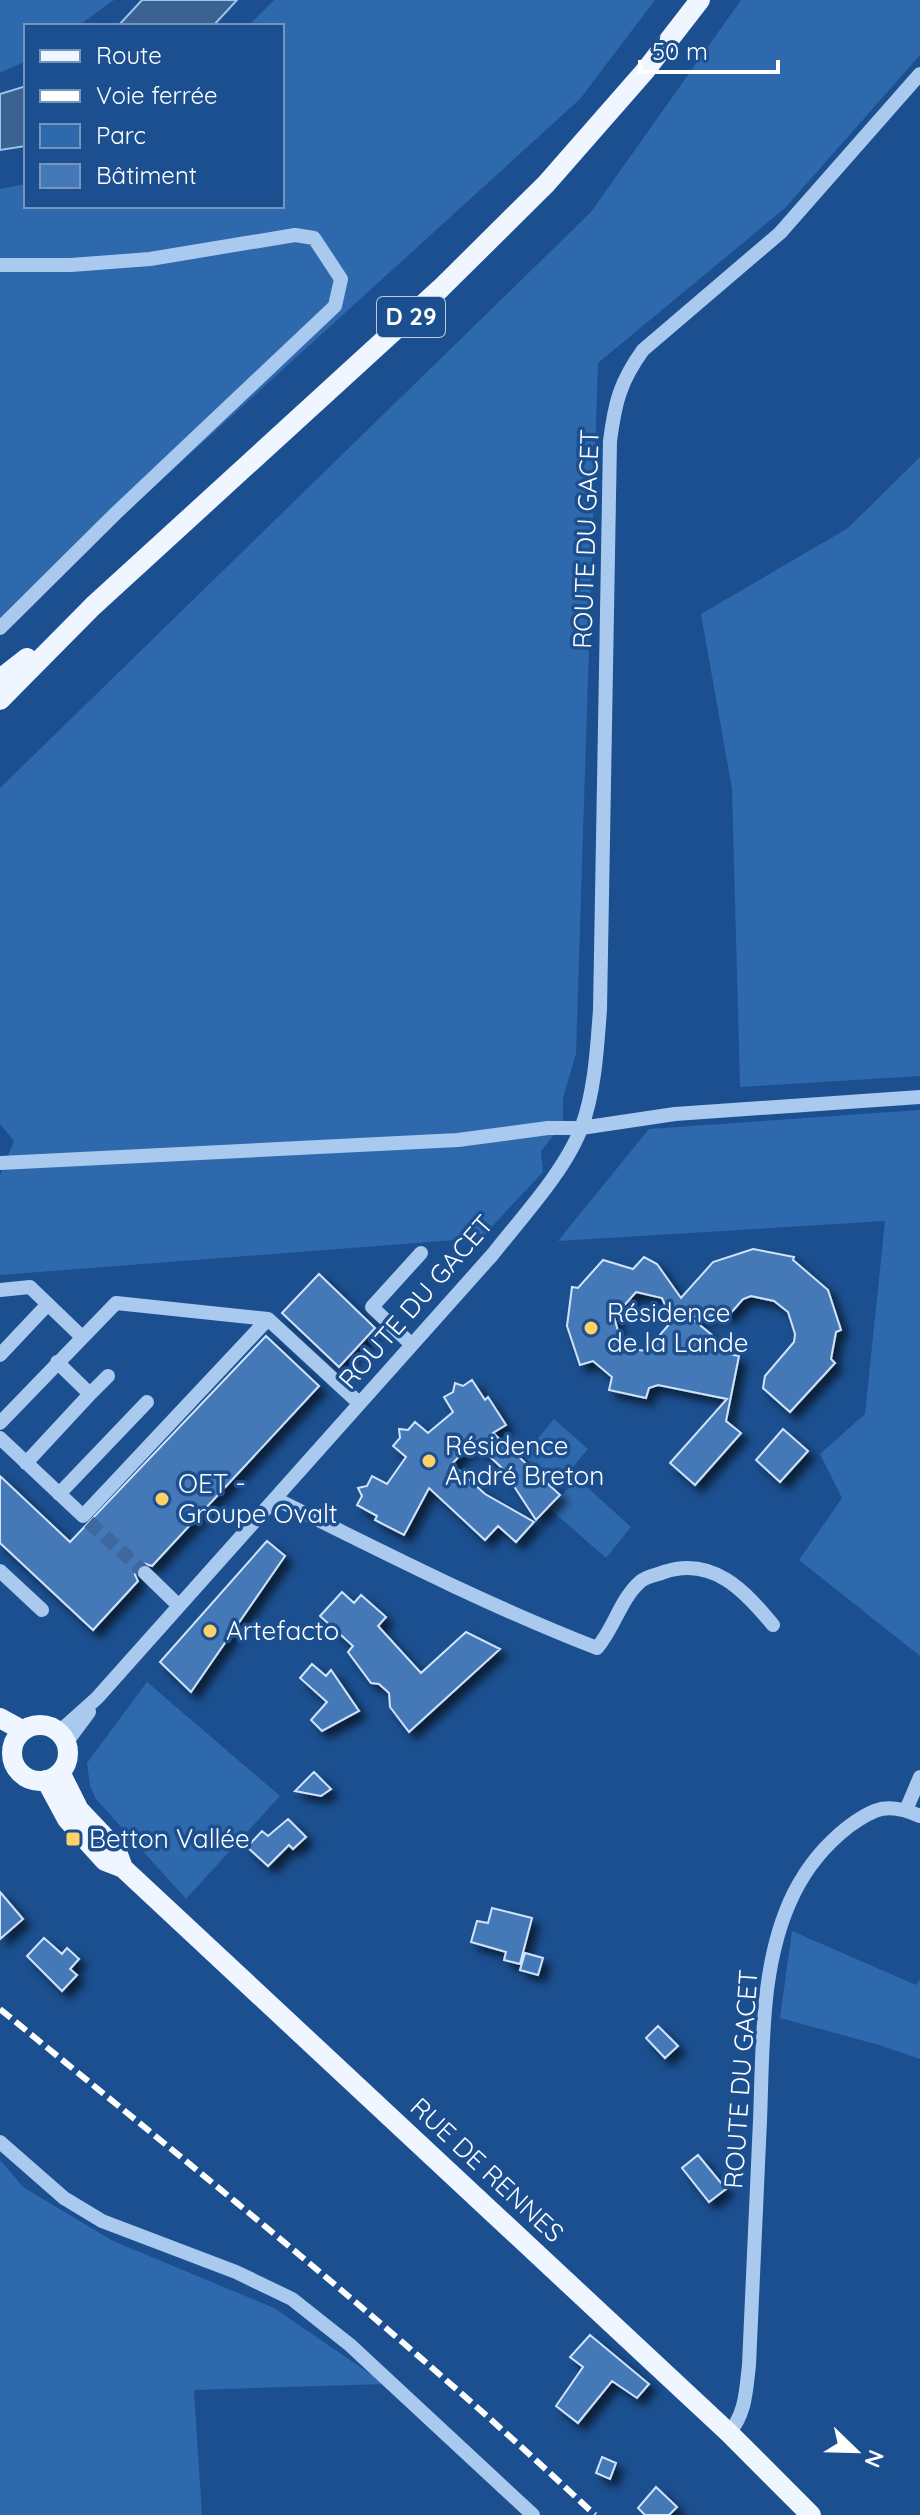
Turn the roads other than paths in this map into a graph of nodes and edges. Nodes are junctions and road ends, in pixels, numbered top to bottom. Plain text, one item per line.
1 (700, 0) edge
2 (920, 74) edge
3 (0, 265) edge
4 (93, 606) junction
5 (0, 628) edge
6 (0, 679) edge
7 (0, 700) edge
8 (920, 1097) edge
9 (581, 1128) junction
10 (0, 1163) edge
11 (421, 1253) dead end
12 (0, 1290) edge
13 (48, 1304) junction
14 (268, 1319) junction
15 (82, 1337) junction
16 (412, 1345) junction
17 (0, 1355) edge
18 (57, 1362) junction
19 (108, 1376) dead end
20 (90, 1394) junction
21 (147, 1402) dead end
22 (359, 1403) junction
23 (0, 1423) edge
24 (0, 1438) edge
25 (26, 1463) junction
26 (59, 1494) junction
27 (276, 1499) junction
28 (0, 1571) edge
29 (145, 1573) tunnel mouth
30 (179, 1606) junction
31 (42, 1610) dead end
32 (773, 1625) dead end
33 (0, 1718) edge
34 (12, 1736) edge
35 (62, 1737) junction
36 (53, 1776) junction
37 (920, 1777) edge
38 (906, 1810) junction
39 (920, 1816) edge
40 (0, 2142) edge
41 (729, 2433) junction
42 (533, 2515) edge
43 (811, 2515) edge

1 - 4 main road, D 29
2 - 9 street, ROUTE DU GACET
3 - 5 street
4 - 6 main road, D 29
4 - 7 main road, D 29
8 - 9 street
9 - 10 street
9 - 16 street, ROUTE DU GACET
11 - 16 street
12 - 13 street
13 - 15 street
13 - 17 street
14 - 15 street
14 - 22 street
14 - 26 street
15 - 18 street
16 - 22 street, ROUTE DU GACET
18 - 20 street
18 - 23 street
19 - 20 street
20 - 25 street
21 - 26 street
22 - 27 street, ROUTE DU GACET
24 - 25 street
25 - 26 street
27 - 30 street, ROUTE DU GACET
27 - 32 street
28 - 31 street
29 - 30 street
30 - 35 street, ROUTE DU GACET
33 - 34 main road
34 - 35 main road
34 - 36 main road
35 - 36 main road
36 - 41 main road, RUE DE RENNES
37 - 38 street
38 - 39 street
38 - 41 street, ROUTE DU GACET
40 - 42 street
41 - 43 main road, RUE DE RENNES

